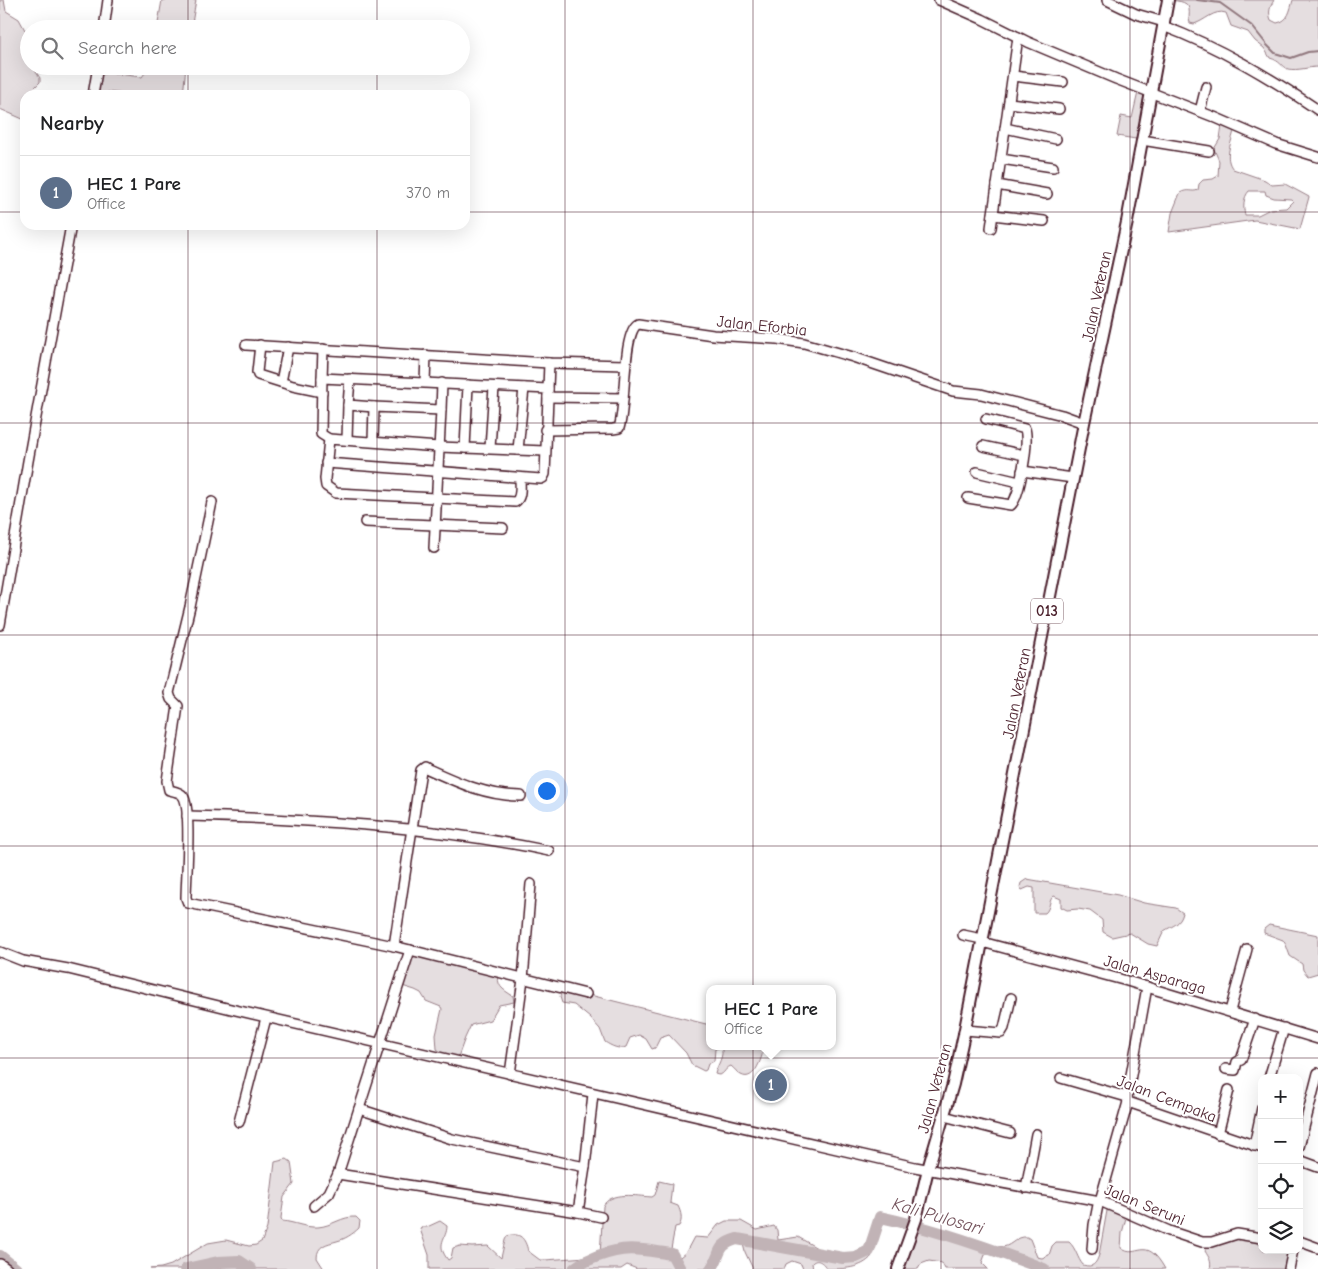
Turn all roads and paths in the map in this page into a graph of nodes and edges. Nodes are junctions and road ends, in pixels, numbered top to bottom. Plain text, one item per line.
1 (108, 0) edge
2 (939, 0) edge
3 (1107, 0) edge
4 (1168, 0) edge
5 (105, 20) edge
6 (1163, 24) junction
7 (1018, 37) junction
8 (96, 75) edge
9 (1013, 76) junction
10 (1063, 82) dead end
11 (1206, 87) dead end
12 (94, 90) edge
13 (1151, 93) junction
14 (1009, 103) junction
15 (1059, 109) dead end
16 (1318, 110) edge
17 (1200, 111) junction
18 (1005, 128) junction
19 (1056, 139) dead end
20 (1142, 140) junction
21 (1209, 151) dead end
22 (1318, 157) edge
23 (1001, 158) junction
24 (1053, 167) dead end
25 (997, 185) junction
26 (1047, 194) dead end
27 (993, 215) junction
28 (1044, 221) dead end
29 (991, 228) dead end
30 (70, 230) edge
31 (246, 344) dead end
32 (260, 345) junction
33 (288, 347) junction
34 (323, 350) junction
35 (426, 355) junction
36 (549, 363) junction
37 (625, 365) junction
38 (322, 378) junction
39 (350, 378) junction
40 (282, 382) junction
41 (425, 382) junction
42 (442, 383) junction
43 (468, 385) junction
44 (494, 387) junction
45 (524, 388) junction
46 (322, 392) junction
47 (548, 393) junction
48 (623, 398) junction
49 (348, 405) junction
50 (374, 407) junction
51 (441, 410) junction
52 (986, 419) dead end
53 (1084, 423) junction
54 (545, 430) junction
55 (329, 439) junction
56 (347, 440) junction
57 (373, 442) junction
58 (983, 446) dead end
59 (439, 447) junction
60 (465, 448) junction
61 (490, 448) junction
62 (518, 450) junction
63 (545, 451) junction
64 (1024, 455) junction
65 (326, 464) junction
66 (1022, 471) junction
67 (438, 472) junction
68 (977, 472) dead end
69 (520, 478) junction
70 (1073, 478) junction
71 (1019, 482) junction
72 (436, 498) junction
73 (968, 498) dead end
74 (212, 502) dead end
75 (365, 522) dead end
76 (435, 525) junction
77 (502, 528) dead end
78 (434, 548) dead end
79 (0, 625) edge
80 (521, 796) dead end
81 (187, 816) junction
82 (411, 831) junction
83 (549, 851) dead end
84 (531, 884) dead end
85 (962, 935) dead end
86 (982, 941) junction
87 (394, 946) junction
88 (1247, 948) dead end
89 (410, 950) junction
90 (0, 952) edge
91 (524, 978) junction
92 (1147, 987) junction
93 (586, 994) dead end
94 (1010, 998) dead end
95 (1230, 1011) junction
96 (266, 1018) junction
97 (1255, 1019) junction
98 (1284, 1028) junction
99 (965, 1030) junction
100 (1318, 1039) edge
101 (380, 1044) junction
102 (1226, 1069) dead end
103 (1318, 1073) edge
104 (510, 1074) junction
105 (1270, 1074) edge
106 (1061, 1078) dead end
107 (1229, 1090) dead end
108 (593, 1094) junction
109 (1128, 1100) junction
110 (359, 1109) junction
111 (944, 1116) junction
112 (239, 1122) dead end
113 (1303, 1131) edge
114 (1010, 1133) dead end
115 (1036, 1134) dead end
116 (1218, 1134) junction
117 (1258, 1147) edge
118 (1303, 1161) edge
119 (585, 1167) junction
120 (1318, 1167) edge
121 (928, 1168) junction
122 (338, 1174) junction
123 (1026, 1188) junction
124 (1100, 1201) junction
125 (314, 1206) dead end
126 (578, 1212) junction
127 (601, 1217) dead end
128 (1258, 1237) edge
129 (1303, 1242) edge
130 (1318, 1248) edge
131 (1092, 1249) dead end
132 (1292, 1254) edge
133 (0, 1264) edge
134 (7, 1269) edge
135 (898, 1269) edge
136 (1289, 1269) edge

1 - 5 street
2 - 7 street
3 - 6 street
4 - 6 main road, Jalan Veteran / 013
6 - 13 main road, Jalan Veteran / 013
6 - 16 street
7 - 9 street
7 - 13 street
8 - 12 street
9 - 10 street
9 - 14 street
11 - 17 street
13 - 17 street
13 - 20 main road, Jalan Veteran / 013
14 - 15 street
14 - 18 street
17 - 22 street
18 - 19 street
18 - 23 street
20 - 21 street
20 - 53 main road, Jalan Veteran / 013
23 - 24 street
23 - 25 street
25 - 26 street
25 - 27 street
27 - 28 street
27 - 29 street
30 - 79 street
31 - 32 street
32 - 33 street
32 - 40 street
33 - 34 street
33 - 40 street
34 - 35 street
34 - 38 street
35 - 36 street
35 - 41 street
36 - 37 street
36 - 47 street
37 - 48 street, Jalan Eforbia
37 - 53 street, Jalan Eforbia
38 - 39 street
38 - 46 street
39 - 41 street
39 - 49 street
40 - 46 street
41 - 42 street
42 - 43 street
42 - 51 street
43 - 44 street
43 - 60 street
44 - 45 street
44 - 61 street
45 - 47 street
45 - 62 street
46 - 55 street
47 - 48 street
47 - 54 street
48 - 54 street, Jalan Eforbia
49 - 50 street
49 - 56 street
50 - 51 street
50 - 57 street
51 - 59 street
52 - 64 street
53 - 70 main road, Jalan Veteran / 013
54 - 63 street
55 - 56 street
55 - 65 street
56 - 57 street
57 - 59 street
58 - 64 street
59 - 60 street
59 - 67 street
60 - 61 street
61 - 62 street
62 - 63 street
63 - 69 street
64 - 66 street
65 - 67 street
65 - 72 street
66 - 70 street
66 - 71 street
67 - 69 street
67 - 72 street
68 - 71 street
69 - 72 street
70 - 86 main road, Jalan Veteran / 013
71 - 73 street
72 - 76 street
74 - 81 street
75 - 76 street
76 - 77 street
76 - 78 street
80 - 82 street
81 - 82 street
81 - 87 street
82 - 83 street
82 - 87 street
84 - 91 street
85 - 86 street, Jalan Asparaga
86 - 92 street, Jalan Asparaga
86 - 99 main road, Jalan Veteran / 013
87 - 89 street
88 - 95 street
89 - 91 street
89 - 101 street
90 - 96 street, Jalan Seruni
91 - 93 street
91 - 104 street
92 - 95 street, Jalan Asparaga
92 - 109 street
94 - 99 street
95 - 97 street, Jalan Asparaga
96 - 101 street, Jalan Seruni
96 - 112 street
97 - 98 street, Jalan Asparaga
97 - 102 street
98 - 100 street, Jalan Asparaga
98 - 105 street
99 - 111 main road, Jalan Veteran / 013
101 - 104 street, Jalan Seruni
101 - 110 street
103 - 113 street
104 - 108 street, Jalan Seruni
106 - 109 street, Jalan Cempaka
107 - 116 street
108 - 119 street
108 - 121 street, Jalan Seruni
109 - 116 street, Jalan Cempaka
109 - 124 street
110 - 119 street
110 - 122 street
111 - 114 street
111 - 121 main road, Jalan Veteran / 013
115 - 123 street
116 - 117 street, Jalan Cempaka
118 - 120 street
119 - 126 street
121 - 123 street, Jalan Seruni
121 - 135 main road, Jalan Veteran / 013
122 - 125 street
122 - 126 street
123 - 124 street, Jalan Seruni
124 - 128 street, Jalan Seruni
124 - 131 street
126 - 127 street
129 - 130 street
132 - 136 street
133 - 134 street

